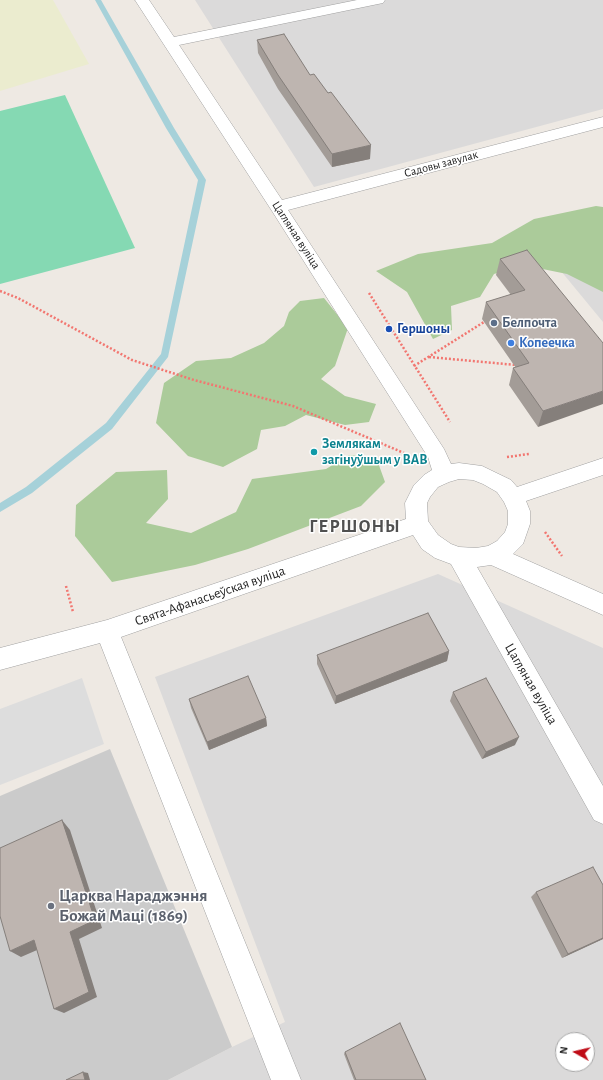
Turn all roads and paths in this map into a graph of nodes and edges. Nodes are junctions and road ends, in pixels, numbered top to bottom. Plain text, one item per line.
1 (142, 0) edge
2 (378, 0) edge
3 (170, 42) junction
4 (603, 122) edge
5 (278, 207) junction
6 (0, 291) edge
7 (369, 293) dead end
8 (484, 322) dead end
9 (429, 357) junction
10 (414, 366) junction
11 (523, 366) edge
12 (451, 424) dead end
13 (440, 465) junction
14 (603, 466) edge
15 (513, 498) junction
16 (418, 524) junction
17 (540, 526) dead end
18 (492, 555) junction
19 (459, 557) junction
20 (567, 562) dead end
21 (603, 605) edge
22 (107, 631) junction
23 (0, 659) edge
24 (603, 811) edge
25 (286, 1080) edge

1 - 3 street, Цагляная вуліца
2 - 3 street
3 - 5 street, Цагляная вуліца
4 - 5 street, Садовы завулак
5 - 13 street, Цагляная вуліца
6 - 13 path
7 - 10 path
8 - 9 path
9 - 10 path
9 - 11 path
10 - 12 path
13 - 15 street
13 - 16 street
14 - 15 street
15 - 18 street
16 - 19 street
16 - 22 street, Свята-Афанасьеўская вуліца
17 - 20 path
18 - 19 street
18 - 21 street
19 - 24 street, Цагляная вуліца
22 - 23 street, Свята-Афанасьеўская вуліца
22 - 25 street

